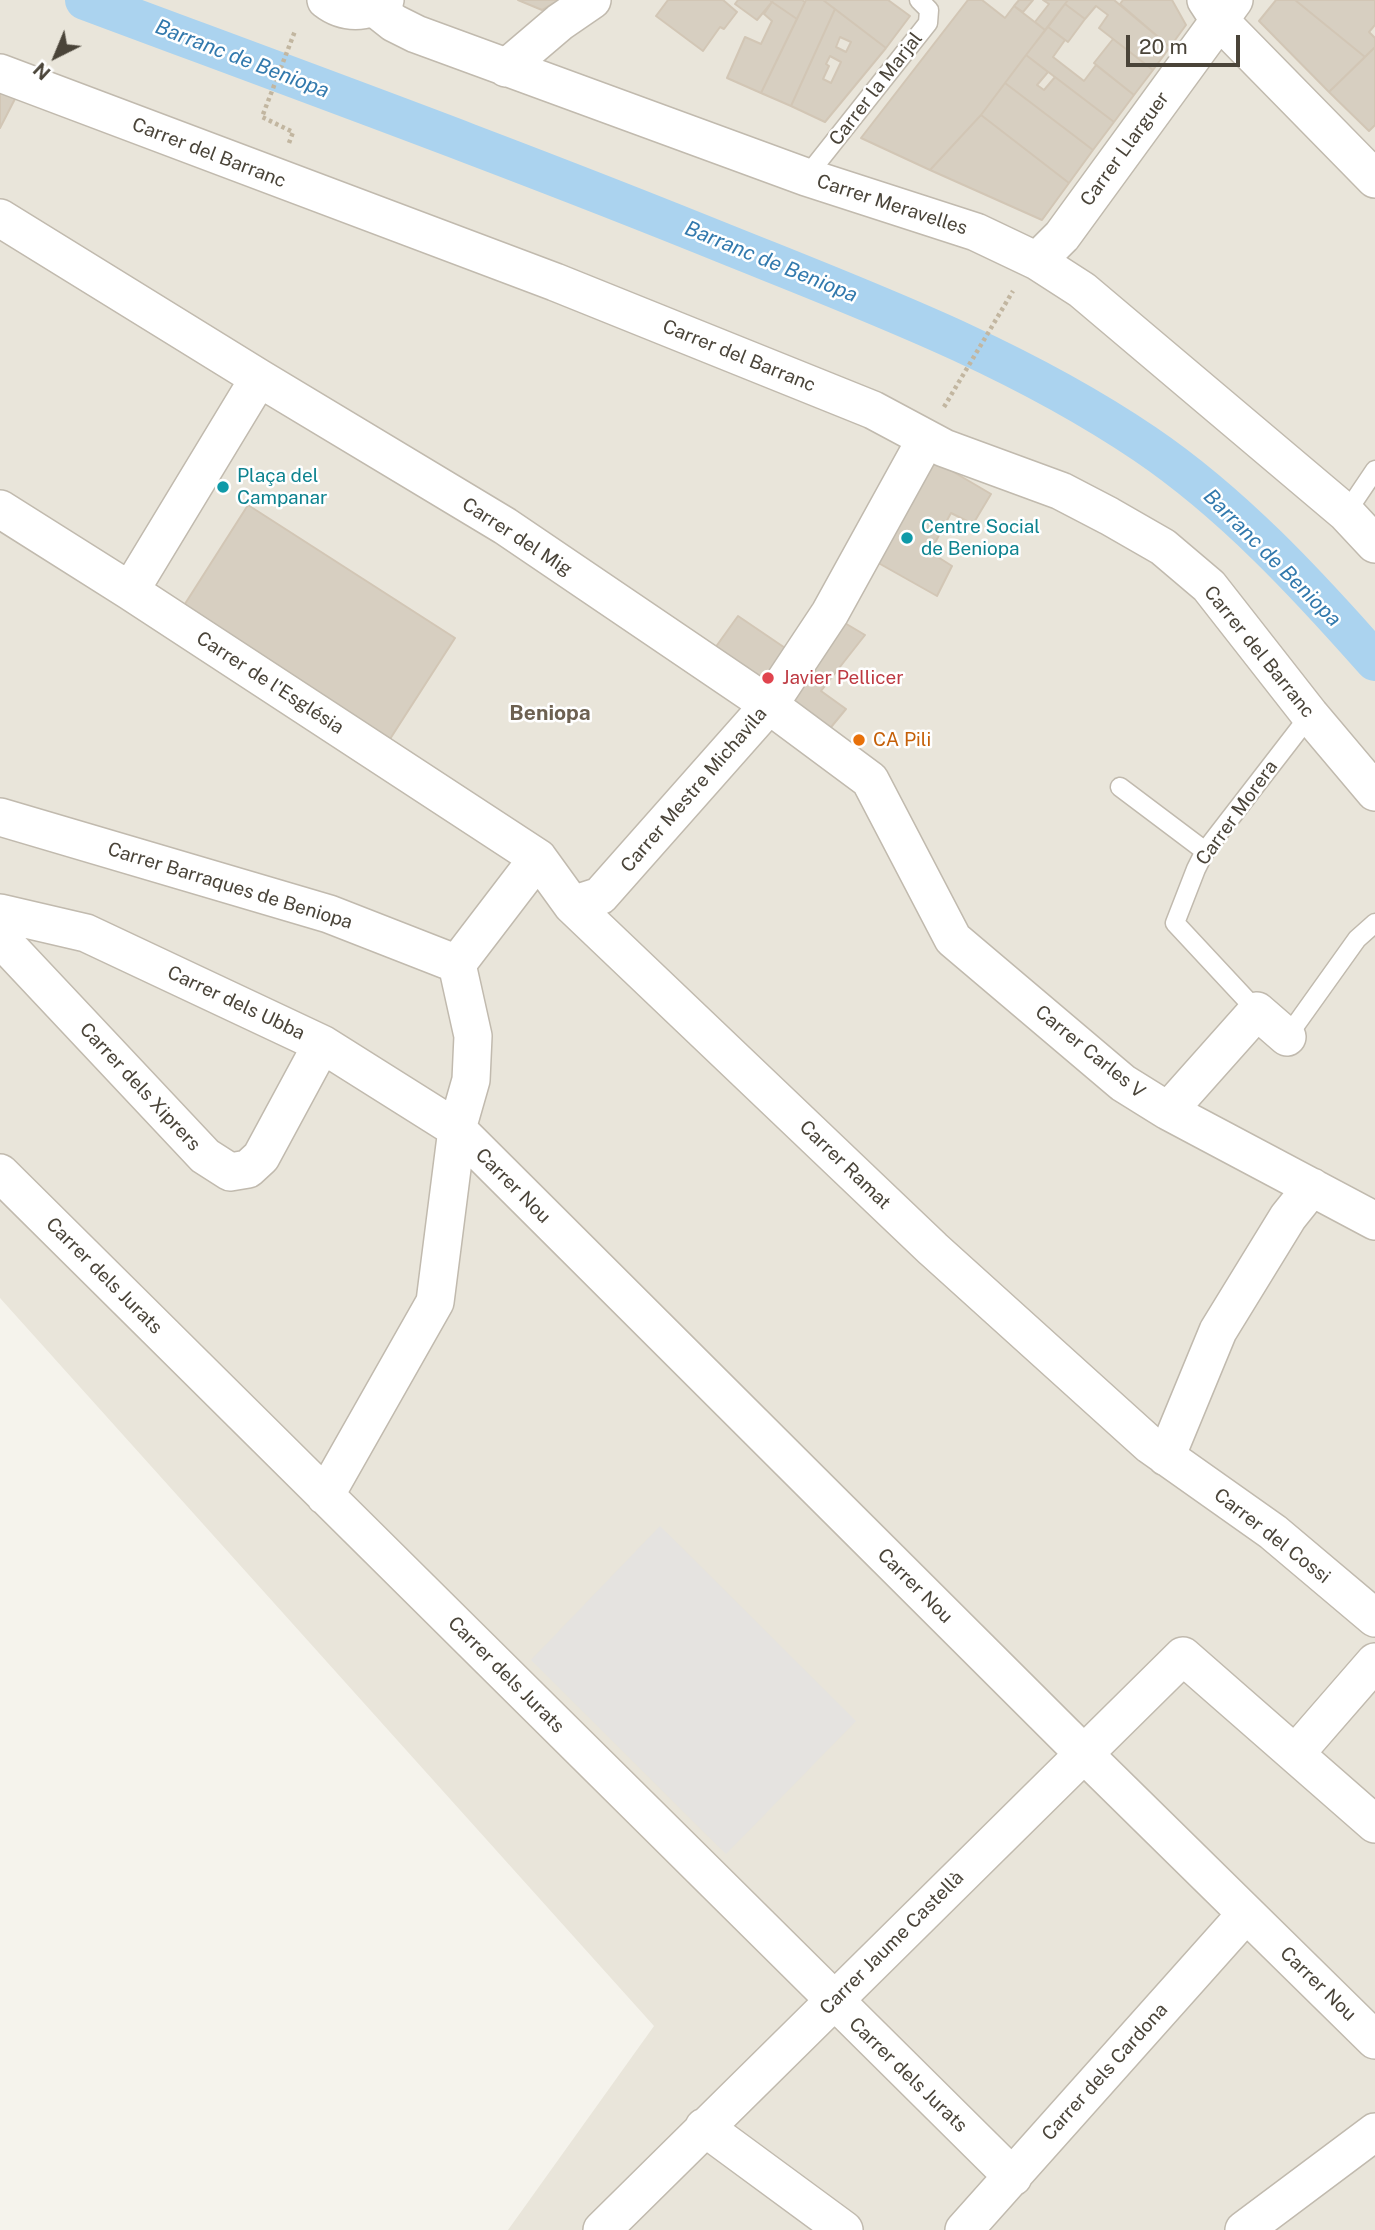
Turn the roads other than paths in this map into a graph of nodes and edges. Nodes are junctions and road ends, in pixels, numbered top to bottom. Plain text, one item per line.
1 (592, 0) edge
2 (919, 0) edge
3 (327, 2) edge
4 (380, 4) edge
5 (1220, 7) edge
6 (506, 68) junction
7 (0, 73) edge
8 (806, 177) junction
9 (1375, 179) edge
10 (0, 218) edge
11 (1027, 273) junction
12 (259, 378) junction
13 (933, 426) junction
14 (1375, 470) edge
15 (0, 509) edge
16 (1346, 513) junction
17 (1375, 544) edge
18 (130, 591) junction
19 (769, 705) junction
20 (1310, 715) junction
21 (1119, 787) dead end
22 (1375, 792) edge
23 (0, 817) edge
24 (1205, 851) junction
25 (538, 858) junction
26 (572, 905) junction
27 (0, 913) edge
28 (1375, 923) edge
29 (0, 938) edge
30 (953, 939) joint
31 (457, 964) junction
32 (1257, 1011) junction
33 (1287, 1037) joint
34 (322, 1044) junction
35 (1168, 1111) junction
36 (457, 1129) junction
37 (0, 1173) edge
38 (1312, 1187) junction
39 (1375, 1221) edge
40 (1166, 1457) junction
41 (325, 1496) junction
42 (1375, 1618) edge
43 (1375, 1662) edge
44 (1083, 1753) junction
45 (1295, 1754) junction
46 (1375, 1824) edge
47 (1246, 1914) junction
48 (834, 2002) junction
49 (1375, 2040) edge
50 (704, 2127) junction
51 (1375, 2132) edge
52 (1013, 2177) junction
53 (601, 2230) edge
54 (844, 2230) edge
55 (964, 2230) edge
56 (1244, 2230) edge

1 - 6 street
2 - 8 lane, Carrer la Marjal
3 - 4 street
4 - 6 street, Carrer Meravelles
5 - 9 street
5 - 11 street, Carrer Llarguer
6 - 8 street, Carrer Meravelles
7 - 13 street, Carrer del Barranc
8 - 11 street, Carrer Meravelles
10 - 12 street, Carrer del Mig
11 - 16 street, Carrer Meravelles
12 - 18 street
12 - 19 street, Carrer del Mig
13 - 19 street, Carrer Mestre Michavila
13 - 20 street, Carrer del Barranc
14 - 16 lane
15 - 18 street, Carrer de l'Església
16 - 17 street, Carrer Meravelles
18 - 25 street, Carrer de l'Església
19 - 26 street, Carrer Mestre Michavila
19 - 30 street, Carrer del Mig
20 - 22 street, Carrer del Barranc
20 - 24 lane, Carrer Morera
21 - 24 lane
23 - 31 street, Carrer Barraques de Beniopa
24 - 32 lane, Carrer Morera
25 - 26 street, Carrer Ramat
25 - 31 street
26 - 40 street, Carrer Ramat
27 - 34 street, Carrer dels Ubba
28 - 33 lane
29 - 34 street, Carrer dels Xiprers
30 - 35 street, Carrer Carles V
31 - 36 street
32 - 33 street
32 - 35 street
34 - 36 street, Carrer dels Ubba
35 - 38 street, Carrer Carles V
36 - 41 street
36 - 44 street, Carrer Nou
37 - 41 street, Carrer dels Jurats
38 - 39 street, Carrer Carles V
38 - 40 street
40 - 42 street, Carrer del Cossi
41 - 48 street, Carrer dels Jurats
43 - 45 street
44 - 45 street, Carrer Jaume Castellà
44 - 47 street, Carrer Nou
44 - 48 street, Carrer Jaume Castellà
45 - 46 street
47 - 49 street, Carrer Nou
47 - 52 street, Carrer dels Cardona
48 - 50 street, Carrer Jaume Castellà
48 - 52 street, Carrer dels Jurats
50 - 53 street, Carrer Jaume Castellà
50 - 54 street
51 - 56 street
52 - 55 street, Carrer dels Cardona

